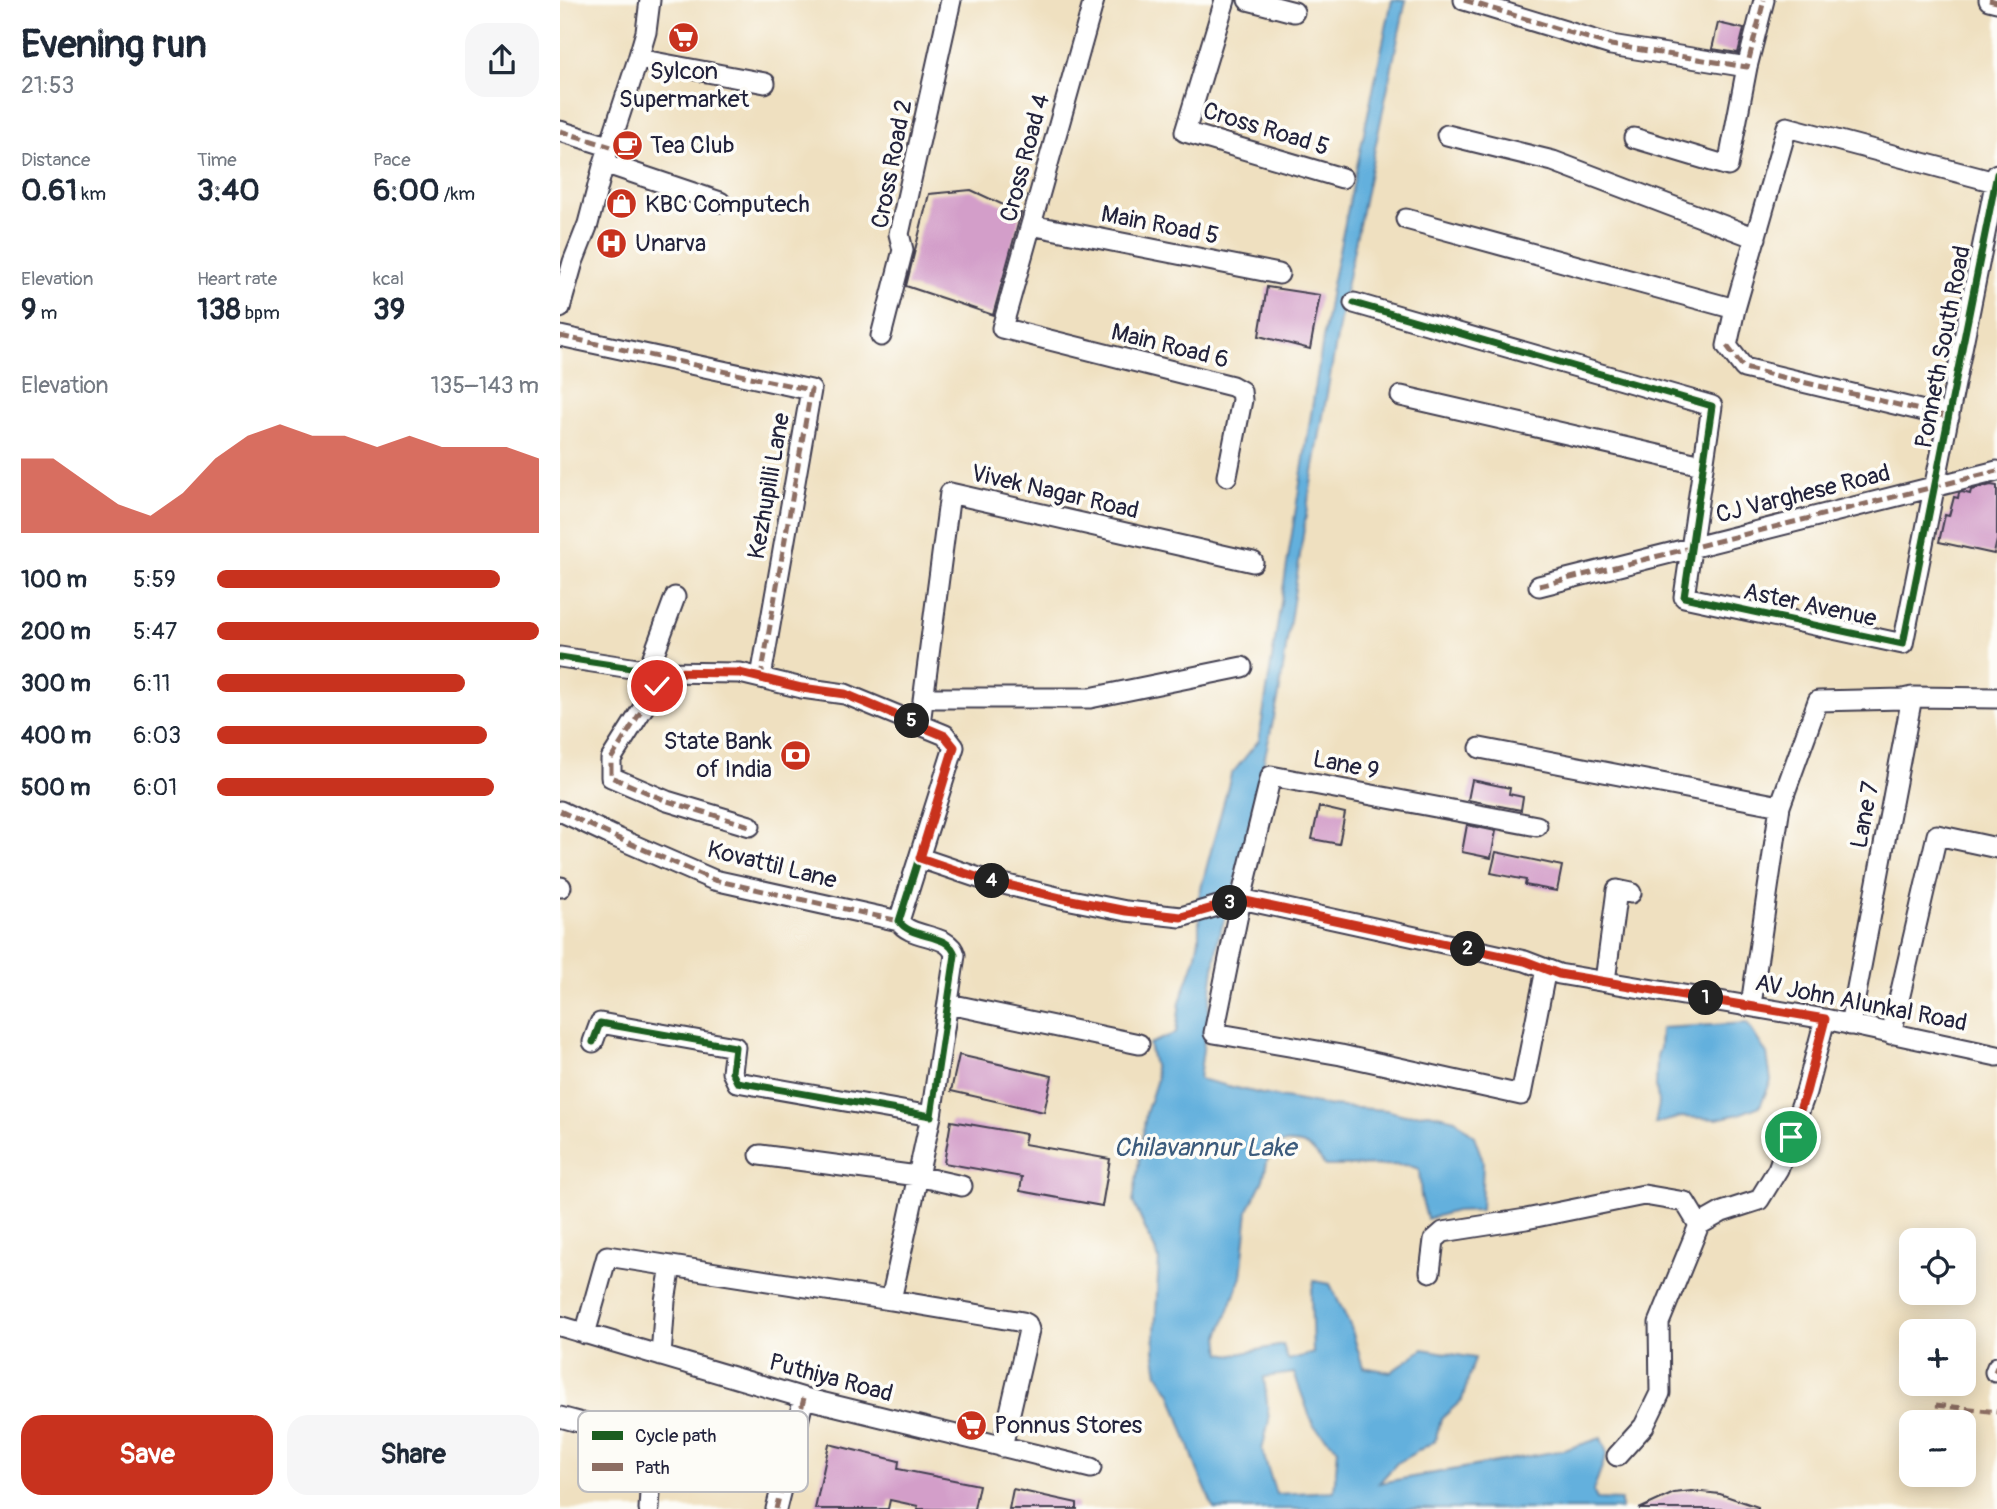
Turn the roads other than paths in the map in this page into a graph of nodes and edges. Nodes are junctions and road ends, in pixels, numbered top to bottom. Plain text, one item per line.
1 (650, 0) edge
2 (951, 0) edge
3 (1094, 0) edge
4 (1225, 0) edge
5 (1248, 0) edge
6 (1464, 0) edge
7 (1764, 0) edge
8 (1989, 0) edge
9 (1997, 2) edge
10 (1294, 12) dead end
11 (638, 59) junction
12 (1747, 67) junction
13 (765, 83) dead end
14 (560, 131) edge
15 (1447, 135) dead end
16 (1634, 138) dead end
17 (607, 155) junction
18 (1342, 178) dead end
19 (1996, 178) edge
20 (720, 202) dead end
21 (1406, 219) dead end
22 (1031, 225) junction
23 (1756, 238) junction
24 (567, 261) edge
25 (1279, 274) dead end
26 (1354, 303) dead end
27 (560, 308) edge
28 (1735, 309) junction
29 (1002, 328) joint
30 (560, 336) edge
31 (881, 336) dead end
32 (1401, 396) dead end
33 (1949, 417) junction
34 (1702, 465) junction
35 (1997, 471) edge
36 (1227, 476) dead end
37 (1935, 487) junction
38 (1692, 546) junction
39 (1253, 562) dead end
40 (1539, 586) dead end
41 (675, 597) dead end
42 (560, 657) edge
43 (1242, 667) dead end
44 (653, 671) junction
45 (761, 677) junction
46 (1912, 697) junction
47 (923, 698) junction
48 (1997, 698) edge
49 (919, 724) junction
50 (1480, 748) dead end
51 (1785, 777) dead end
52 (1780, 806) junction
53 (560, 811) edge
54 (750, 826) dead end
55 (1536, 826) dead end
56 (1997, 848) edge
57 (920, 858) junction
58 (1631, 893) dead end
59 (1241, 900) junction
60 (899, 921) junction
61 (1546, 970) junction
62 (1605, 981) junction
63 (948, 1004) junction
64 (1751, 1005) junction
65 (1825, 1019) junction
66 (1850, 1025) junction
67 (1891, 1034) junction
68 (593, 1042) dead end
69 (1139, 1044) dead end
70 (1997, 1056) edge
71 (931, 1116) junction
72 (760, 1155) dead end
73 (917, 1176) junction
74 (962, 1186) dead end
75 (1699, 1225) junction
76 (671, 1266) junction
77 (1430, 1272) dead end
78 (891, 1300) junction
79 (560, 1326) edge
80 (585, 1334) junction
81 (661, 1356) junction
82 (804, 1398) junction
83 (801, 1411) edge
84 (560, 1417) edge
85 (578, 1422) edge
86 (1002, 1447) junction
87 (1617, 1456) dead end
88 (1091, 1468) dead end
89 (780, 1492) edge
90 (776, 1509) edge

1 - 11 street
2 - 31 street, Cross Road 2
3 - 22 street, Cross Road 4
4 - 18 street, Cross Road 5
5 - 10 street
6 - 12 street
7 - 12 street
8 - 9 street
11 - 13 street
11 - 17 street
12 - 16 street
14 - 17 street
15 - 23 street
17 - 20 street
17 - 24 street
19 - 23 street
19 - 33 street, Ponneth South Road
21 - 28 street
22 - 25 street, Main Road 5
22 - 29 street, Cross Road 4
23 - 28 street
24 - 27 street
26 - 34 street
28 - 33 street
29 - 36 street, Main Road 6
30 - 45 street, Kezhupilli Lane
32 - 34 street
33 - 37 street, Ponneth South Road
34 - 38 street
35 - 37 street, CJ Varghese Road
37 - 38 street, CJ Varghese Road
37 - 38 street, Aster Avenue
38 - 40 street, CJ Varghese Road
39 - 47 street, Vivek Nagar Road
41 - 44 street
42 - 44 street
43 - 47 street
44 - 45 street
44 - 54 street
45 - 49 street
46 - 48 street
46 - 52 street
46 - 66 street, Lane 7
47 - 49 street, Vivek Nagar Road
49 - 57 street
50 - 52 street
51 - 52 street
52 - 64 street
53 - 60 street, Kovattil Lane
55 - 59 street, Lane 9
56 - 67 street
57 - 59 street, AV John Alunkal Road
57 - 60 street
58 - 62 street
59 - 61 street, AV John Alunkal Road
59 - 61 street
60 - 63 street, Kovattil Lane
61 - 62 street, AV John Alunkal Road
62 - 64 street, AV John Alunkal Road
63 - 69 street
63 - 71 street
64 - 65 street, AV John Alunkal Road
65 - 66 street, AV John Alunkal Road
65 - 75 street
66 - 67 street, AV John Alunkal Road
67 - 70 street, AV John Alunkal Road
68 - 71 street
71 - 73 street
72 - 73 street
73 - 74 street
73 - 78 street
75 - 77 street
75 - 87 street
76 - 78 street
76 - 80 street
76 - 81 street
78 - 86 street
79 - 80 street, Puthiya Road
80 - 81 street, Puthiya Road
81 - 82 street, Puthiya Road
82 - 83 street
82 - 86 street, Puthiya Road
84 - 85 street
86 - 88 street, Puthiya Road
89 - 90 street

